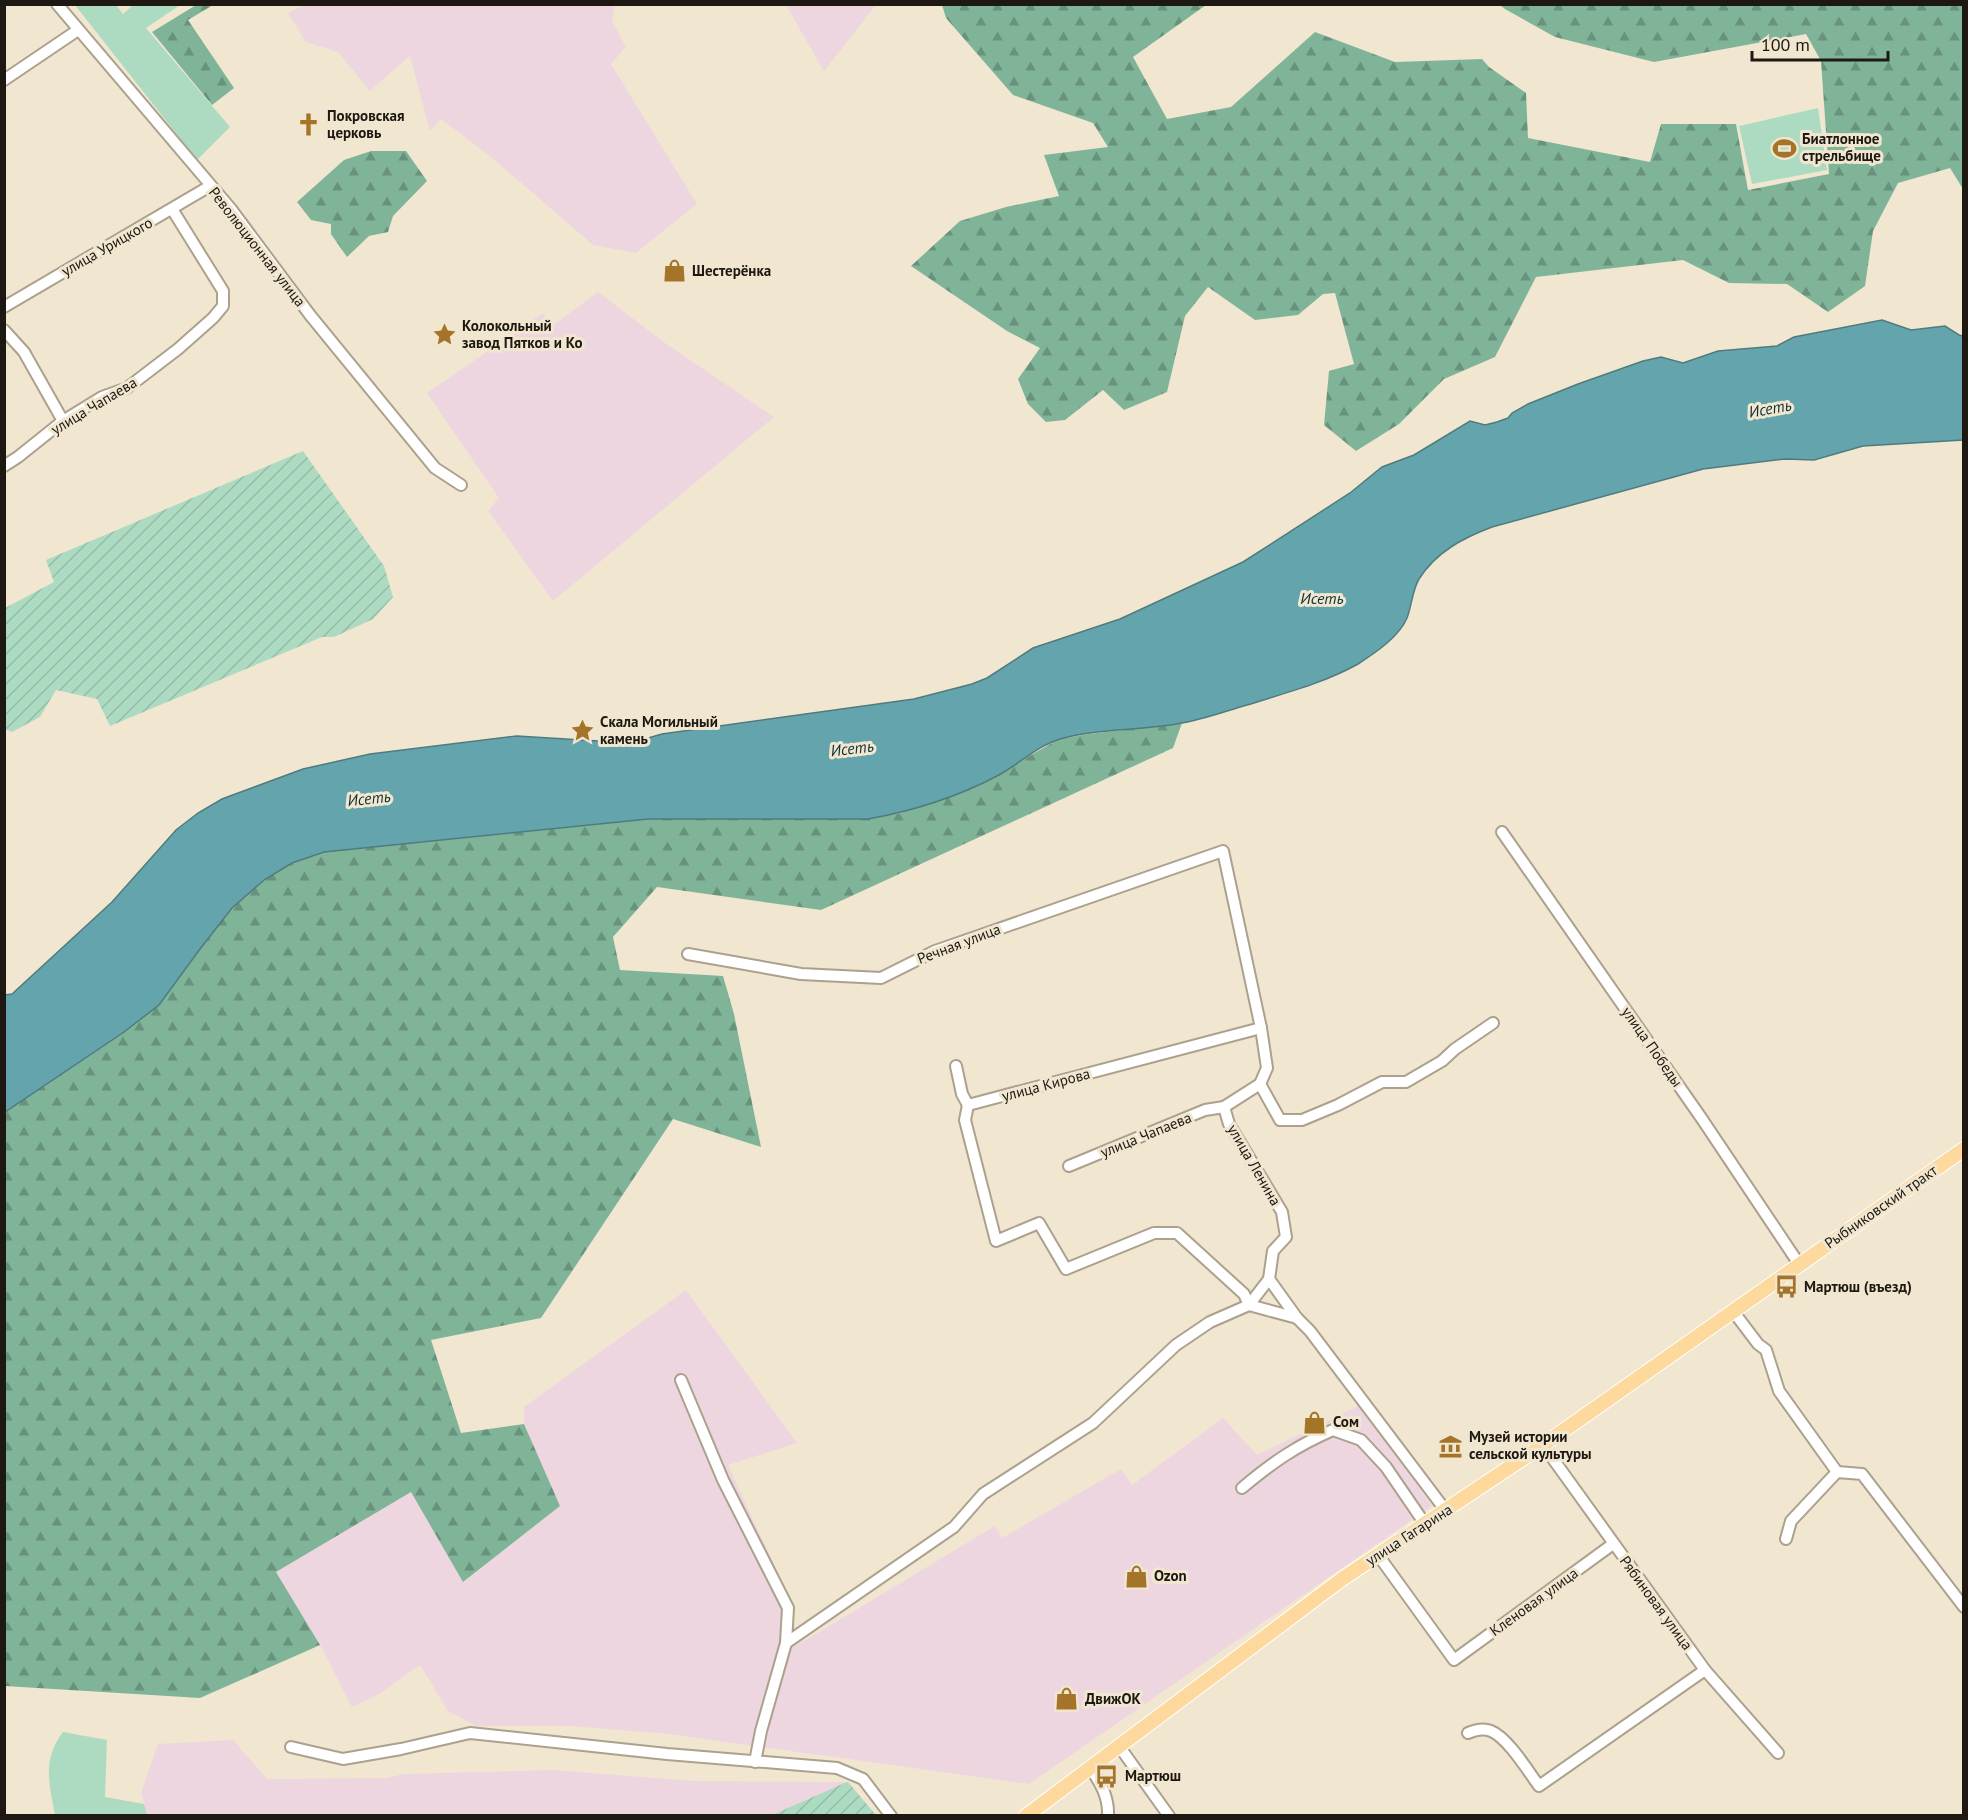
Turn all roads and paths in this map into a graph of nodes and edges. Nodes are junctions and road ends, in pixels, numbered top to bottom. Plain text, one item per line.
1 (57, 4) edge
2 (78, 30) junction
3 (4, 80) edge
4 (210, 186) junction
5 (172, 209) junction
6 (4, 307) edge
7 (4, 330) edge
8 (63, 421) junction
9 (4, 466) edge
10 (460, 485) dead end
11 (1502, 832) dead end
12 (688, 954) dead end
13 (1493, 1023) dead end
14 (1261, 1028) junction
15 (956, 1066) dead end
16 (1260, 1084) junction
17 (968, 1105) junction
18 (1224, 1107) junction
19 (1964, 1149) edge
20 (1069, 1166) dead end
21 (1799, 1264) junction
22 (1269, 1279) junction
23 (1249, 1305) junction
24 (1733, 1311) junction
25 (1297, 1318) junction
26 (681, 1380) dead end
27 (1543, 1445) junction
28 (1837, 1472) junction
29 (1242, 1488) dead end
30 (1446, 1511) junction
31 (1425, 1524) junction
32 (1786, 1539) dead end
33 (1613, 1544) junction
34 (1378, 1555) junction
35 (1964, 1607) edge
36 (786, 1643) junction
37 (1705, 1670) junction
38 (1468, 1733) dead end
39 (1119, 1746) junction
40 (291, 1748) dead end
41 (1778, 1753) dead end
42 (755, 1762) junction
43 (1090, 1767) junction
44 (891, 1815) edge
45 (1026, 1815) edge
46 (1108, 1815) edge
47 (1169, 1815) edge

1 - 2 street, Революционная улица
2 - 3 street
2 - 4 street, Революционная улица
4 - 5 street, улица Урицкого
4 - 10 street, Революционная улица
5 - 6 street, улица Урицкого
5 - 8 street, улица Чапаева
7 - 8 street
8 - 9 street, улица Чапаева
11 - 21 street, улица Победы
12 - 14 street, Речная улица
13 - 16 street
14 - 16 street
14 - 17 street, улица Кирова
15 - 17 street
16 - 18 street, улица Ленина
17 - 23 street
18 - 20 street, улица Чапаева
18 - 22 street, улица Ленина
19 - 21 main road, Рыбниковский тракт
21 - 24 main road, улица Гагарина
22 - 23 street
22 - 25 street
23 - 25 street
23 - 36 street
24 - 27 main road, улица Гагарина
24 - 28 street
25 - 30 street
26 - 36 street
27 - 30 main road, улица Гагарина
27 - 33 street, Рябиновая улица
28 - 32 street
28 - 35 street
29 - 31 street
30 - 31 main road, улица Гагарина
31 - 34 main road, улица Гагарина
33 - 34 street, Кленовая улица
33 - 37 street, Рябиновая улица
34 - 39 main road, улица Гагарина
36 - 42 street
37 - 38 street
37 - 41 street, Рябиновая улица
39 - 43 main road, улица Гагарина
39 - 47 street
40 - 42 street
42 - 44 street
43 - 45 main road, улица Гагарина
43 - 46 street

